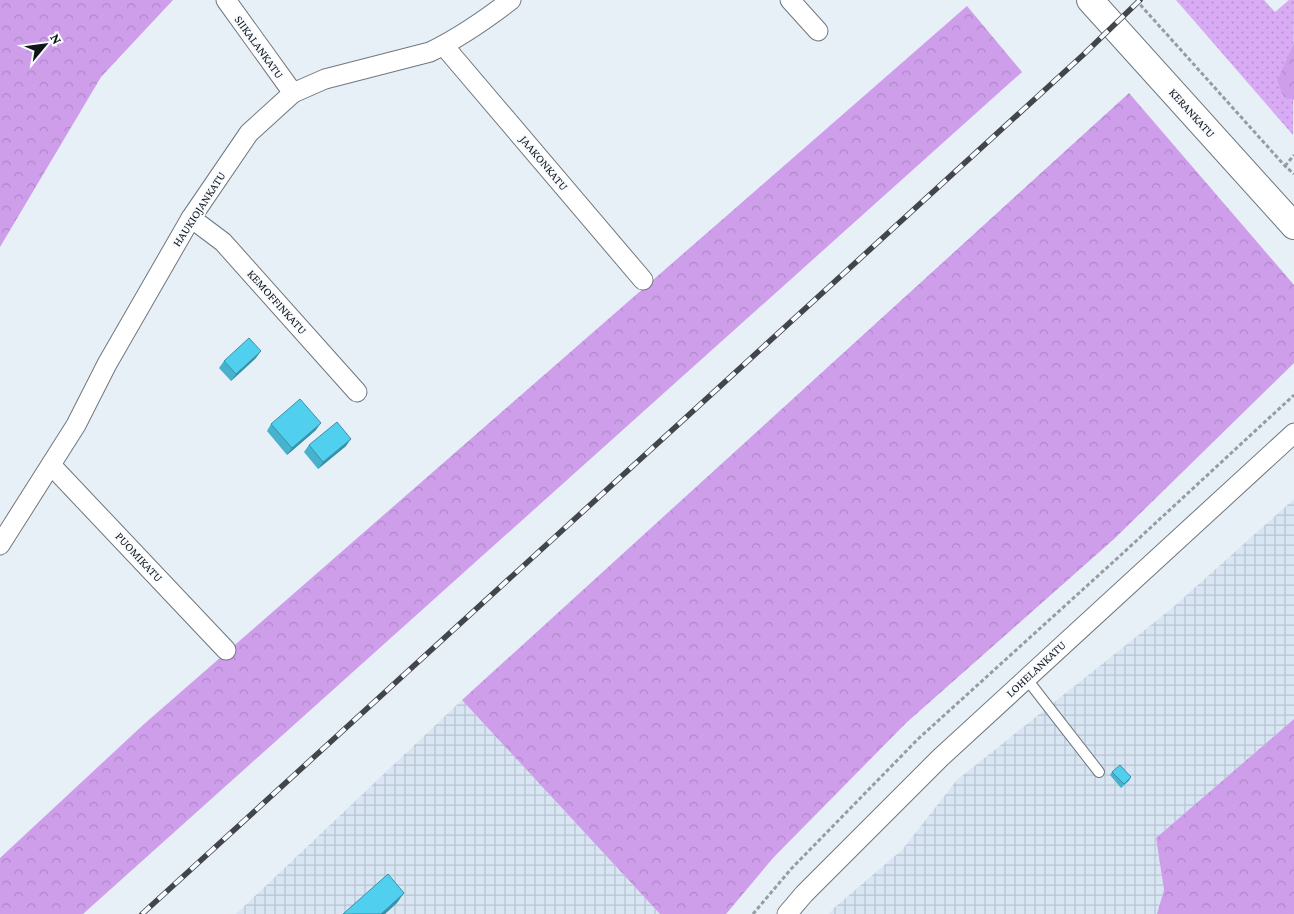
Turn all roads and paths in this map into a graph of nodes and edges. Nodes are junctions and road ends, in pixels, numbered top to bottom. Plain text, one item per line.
1 (226, 0) edge
2 (511, 0) edge
3 (790, 0) edge
4 (1090, 0) edge
5 (1136, 0) edge
6 (818, 31) dead end
7 (444, 46) junction
8 (293, 94) junction
9 (1294, 155) edge
10 (1285, 166) junction
11 (1294, 174) edge
12 (191, 218) junction
13 (1293, 224) edge
14 (643, 280) dead end
15 (357, 392) dead end
16 (1294, 395) edge
17 (1294, 432) edge
18 (51, 465) junction
19 (0, 546) edge
20 (226, 650) dead end
21 (1026, 678) junction
22 (1099, 772) dead end
23 (752, 914) edge
24 (788, 914) edge

1 - 8 street, SIIKALANKATU
2 - 7 street, HAUKIOJANKATU
3 - 6 street
4 - 13 street, KERANKATU
5 - 10 path
7 - 8 street, HAUKIOJANKATU
7 - 14 street, JAAKONKATU
8 - 12 street, HAUKIOJANKATU
9 - 10 path
10 - 11 path
12 - 15 street, KEMOFFINKATU
12 - 18 street, HAUKIOJANKATU
16 - 23 path
17 - 21 street, LOHELANKATU
18 - 19 street, HAUKIOJANKATU
18 - 20 street, PUOMIKATU
21 - 22 lane
21 - 24 street, LOHELANKATU

